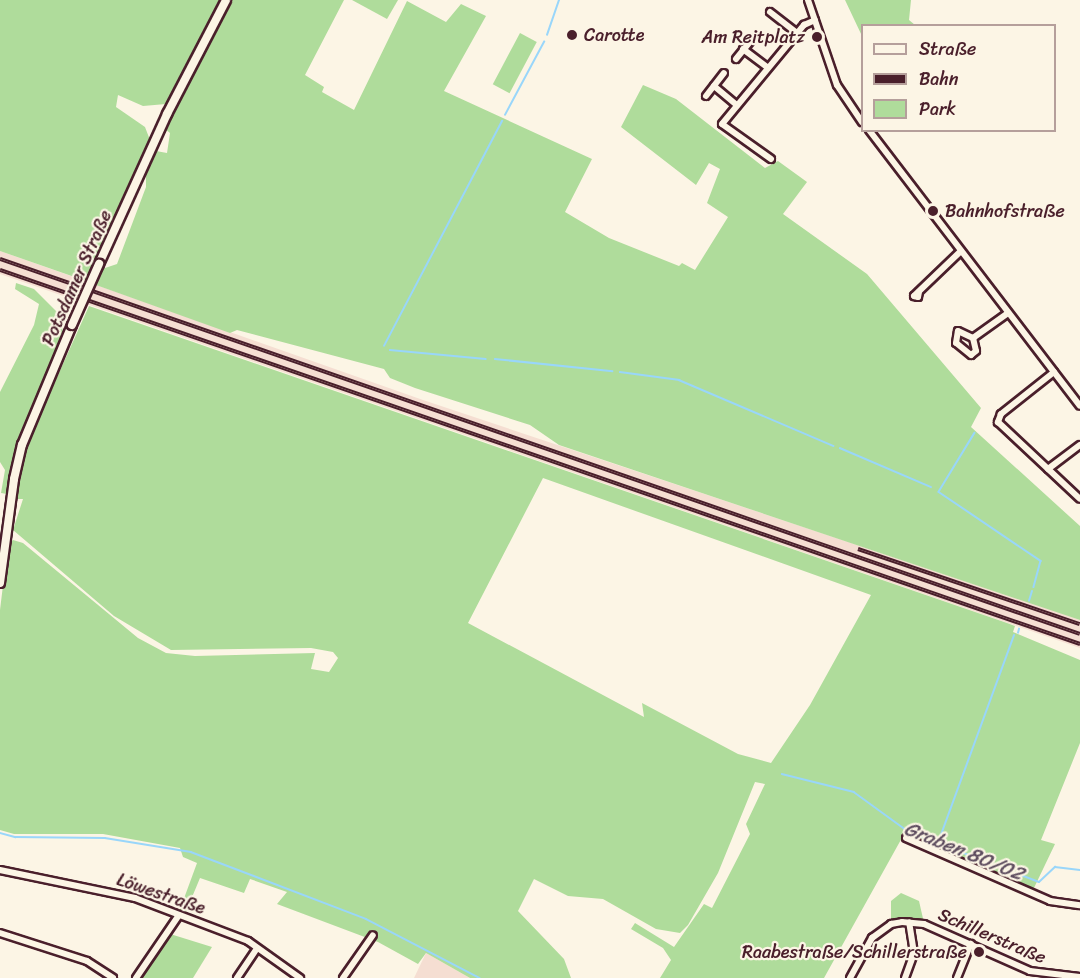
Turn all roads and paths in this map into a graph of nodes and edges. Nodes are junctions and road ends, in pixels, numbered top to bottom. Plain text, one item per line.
1 (226, 0) edge
2 (808, 0) edge
3 (770, 12) dead end
4 (815, 20) junction
5 (797, 33) junction
6 (752, 39) dead end
7 (744, 50) junction
8 (736, 59) dead end
9 (768, 68) junction
10 (724, 73) dead end
11 (714, 87) junction
12 (706, 96) dead end
13 (737, 105) junction
14 (861, 121) edge
15 (871, 132) edge
16 (771, 159) dead end
17 (961, 251) junction
18 (919, 292) dead end
19 (1008, 313) junction
20 (973, 338) dead end
21 (1054, 372) junction
22 (1080, 406) edge
23 (1080, 445) edge
24 (1048, 469) junction
25 (1080, 499) edge
26 (0, 582) edge
27 (906, 838) dead end
28 (0, 870) edge
29 (1080, 905) edge
30 (179, 915) junction
31 (909, 922) junction
32 (0, 933) edge
33 (373, 935) dead end
34 (971, 944) junction
35 (257, 948) junction
36 (1028, 975) edge
37 (1080, 977) edge
38 (113, 978) edge
39 (136, 978) edge
40 (237, 978) edge
41 (300, 978) edge
42 (343, 978) edge
43 (850, 978) edge
44 (905, 978) edge
45 (957, 978) edge

1 - 26 street, Potsdamer Straße, bridge
2 - 4 street
3 - 5 street
4 - 5 street
4 - 14 street
5 - 9 street
6 - 7 street
7 - 8 street
7 - 9 street
9 - 13 street
10 - 11 street
11 - 12 street
11 - 13 street
13 - 16 street
15 - 17 street
17 - 18 street
17 - 19 street
19 - 20 street
19 - 21 street
21 - 22 street
21 - 24 street
23 - 24 street
24 - 25 street
27 - 29 street
28 - 30 street, Löwestraße
30 - 35 street, Löwestraße
30 - 39 street
31 - 34 street, Schillerstraße
31 - 43 street, Schillerstraße
31 - 44 street
32 - 38 street
33 - 42 street
34 - 36 street, Schillerstraße
34 - 45 street
35 - 40 street
35 - 41 street, Löwestraße
36 - 37 street, Schillerstraße

